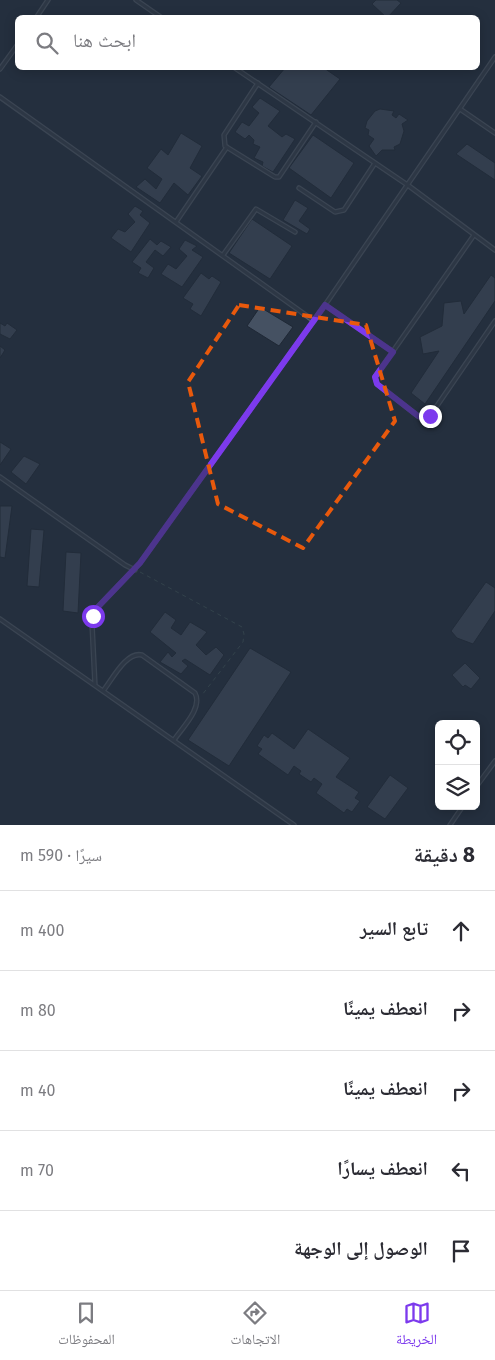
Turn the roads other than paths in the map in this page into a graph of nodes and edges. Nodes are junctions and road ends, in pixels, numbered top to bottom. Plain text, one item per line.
1 (48, 0) edge
2 (136, 0) edge
3 (38, 15) edge
4 (158, 15) edge
5 (15, 48) edge
6 (495, 57) edge
7 (0, 69) edge
8 (238, 70) edge
9 (258, 83) junction
10 (0, 98) edge
11 (460, 109) junction
12 (316, 122) junction
13 (495, 133) edge
14 (227, 148) junction
15 (375, 163) junction
16 (409, 186) junction
17 (299, 188) dead end
18 (176, 222) junction
19 (295, 232) dead end
20 (474, 235) junction
21 (495, 250) edge
22 (223, 256) junction
23 (325, 305) junction
24 (314, 321) junction
25 (495, 321) edge
26 (393, 352) junction
27 (0, 477) edge
28 (135, 570) junction
29 (0, 619) edge
30 (95, 685) junction
31 (103, 691) junction
32 (174, 740) junction
33 (495, 761) edge
34 (480, 782) edge
35 (459, 810) edge
36 (294, 825) edge
37 (450, 825) edge

1 - 3 lane
2 - 4 lane
5 - 7 lane
6 - 11 lane
8 - 9 lane
9 - 12 lane
9 - 14 lane
10 - 18 lane
11 - 13 lane
11 - 16 lane
12 - 14 lane
12 - 15 lane
14 - 18 lane
15 - 16 lane
15 - 17 lane
16 - 20 lane
16 - 23 lane
18 - 22 lane
19 - 22 lane
20 - 21 lane
20 - 26 lane
22 - 24 lane
23 - 24 lane
23 - 26 lane
24 - 28 lane
25 - 26 lane
27 - 28 lane
28 - 30 lane
29 - 30 lane
30 - 31 lane
31 - 32 lane
31 - 32 lane
32 - 36 lane
33 - 34 lane
35 - 37 lane

